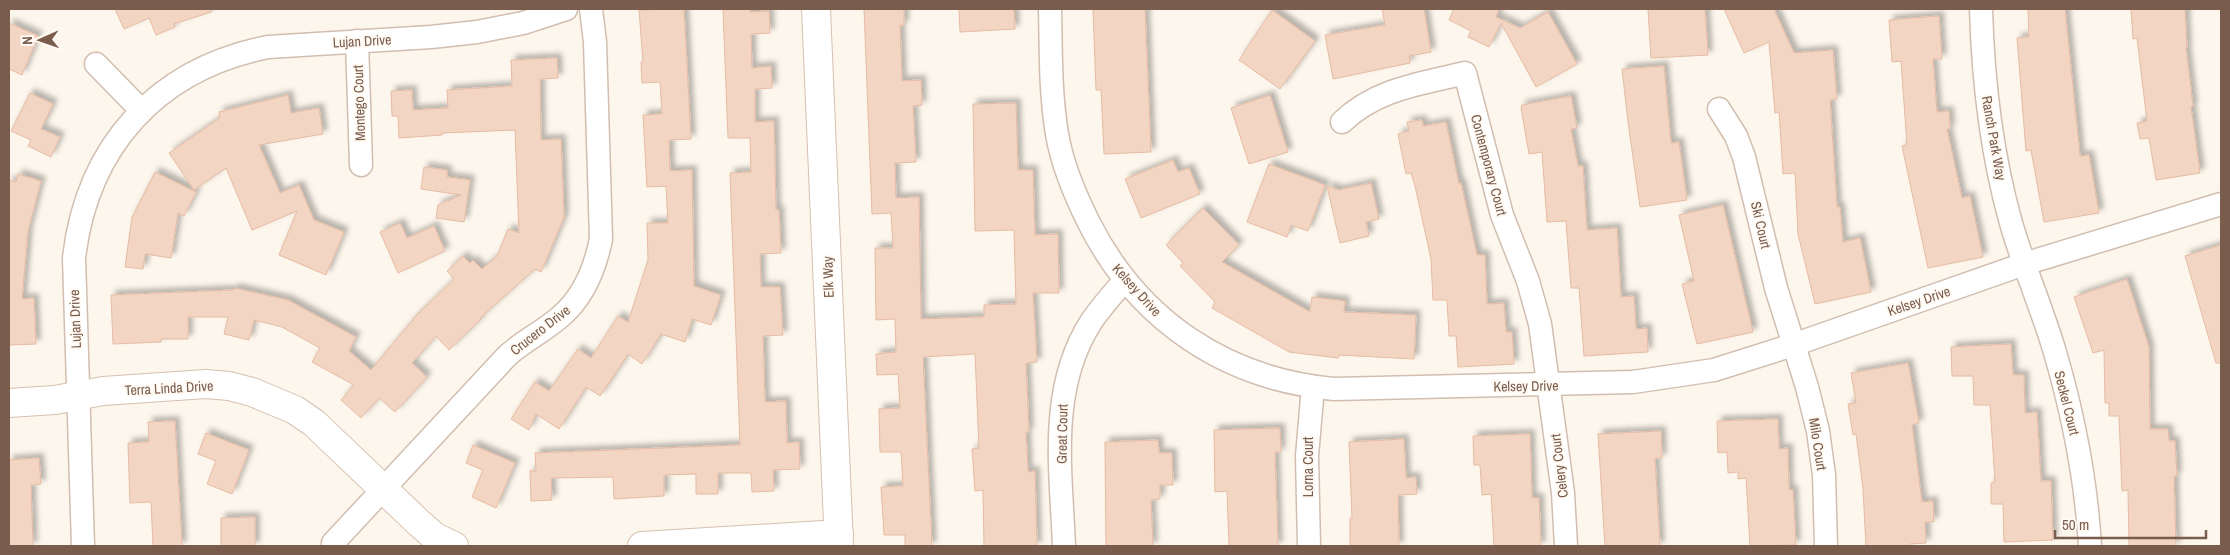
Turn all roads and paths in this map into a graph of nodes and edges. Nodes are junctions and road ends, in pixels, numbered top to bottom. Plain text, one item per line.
1 (566, 9) edge
2 (591, 9) edge
3 (816, 9) edge
4 (1050, 9) edge
5 (1981, 9) edge
6 (357, 40) junction
7 (96, 64) dead end
8 (1719, 109) dead end
9 (142, 110) junction
10 (1342, 122) dead end
11 (361, 165) dead end
12 (2221, 204) edge
13 (2024, 264) junction
14 (1125, 280) junction
15 (1793, 345) junction
16 (1549, 385) junction
17 (1312, 387) junction
18 (77, 396) junction
19 (9, 403) edge
20 (384, 489) junction
21 (839, 540) edge
22 (333, 543) dead end
23 (83, 546) edge
24 (454, 546) edge
25 (642, 546) edge
26 (1064, 546) edge
27 (1309, 546) edge
28 (1566, 546) edge
29 (1826, 546) edge
30 (2090, 546) edge

1 - 6 street, Lujan Drive
2 - 20 street, Crucero Drive
3 - 21 street, Elk Way
4 - 14 street, Kelsey Drive
5 - 13 street, Ranch Park Way
6 - 9 street, Lujan Drive
6 - 11 street, Montego Court
7 - 9 street
8 - 15 street, Ski Court
9 - 18 street, Lujan Drive
10 - 16 street, Contemporary Court
12 - 13 street, Kelsey Drive
13 - 15 street, Kelsey Drive
13 - 30 street, Seckel Court
14 - 17 street, Kelsey Drive
14 - 26 street, Great Court
15 - 16 street, Kelsey Drive
15 - 29 street, Milo Court
16 - 17 street, Kelsey Drive
16 - 28 street, Celery Court
17 - 27 street, Lorna Court
18 - 19 street, Terra Linda Drive
18 - 20 street, Terra Linda Drive
18 - 23 street, Lujan Drive
20 - 22 street, Crucero Drive
20 - 24 street, Terra Linda Drive
21 - 25 street

